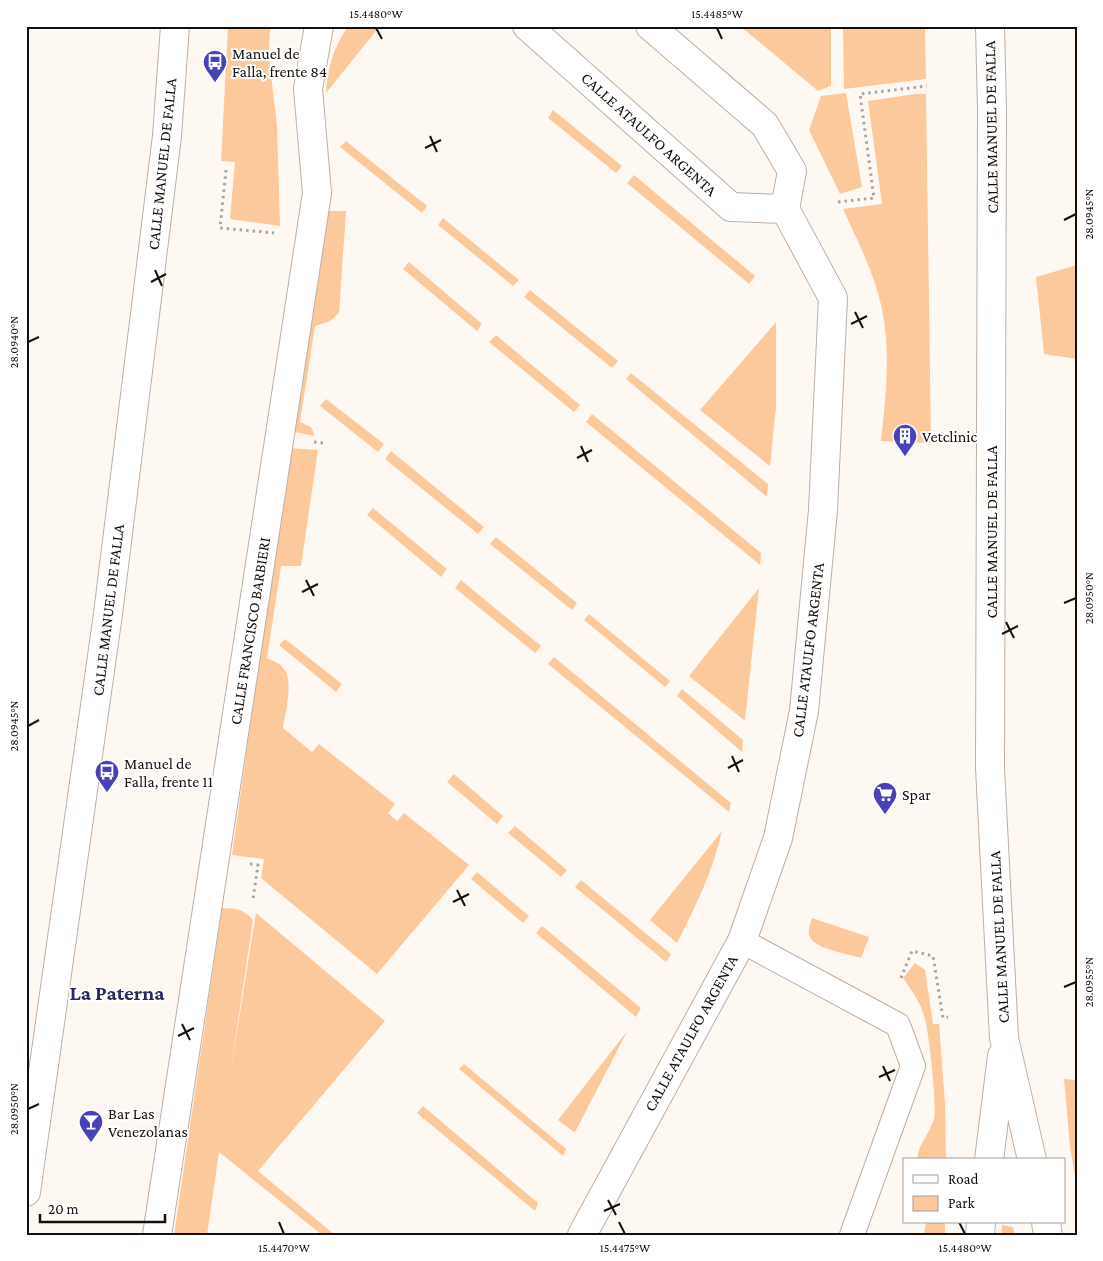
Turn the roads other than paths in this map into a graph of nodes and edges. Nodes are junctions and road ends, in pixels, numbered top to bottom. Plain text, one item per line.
1 (175, 26) edge
2 (319, 26) edge
3 (527, 26) edge
4 (650, 26) edge
5 (990, 26) edge
6 (785, 209) junction
7 (742, 941) junction
8 (1004, 1038) junction
9 (29, 1150) edge
10 (989, 1158) edge
11 (1032, 1158) edge
12 (26, 1192) edge
13 (157, 1235) edge
14 (582, 1235) edge
15 (852, 1235) edge

1 - 9 street, CALLE MANUEL DE FALLA
2 - 13 street, CALLE FRANCISCO BARBIERI
3 - 6 street, CALLE ATAULFO ARGENTA
4 - 6 street
5 - 8 street, CALLE MANUEL DE FALLA
6 - 7 street, CALLE ATAULFO ARGENTA
7 - 14 street, CALLE ATAULFO ARGENTA
7 - 15 lane
8 - 10 street, CALLE MANUEL DE FALLA
8 - 11 street, CALLE MANUEL DE FALLA
9 - 12 street, CALLE MANUEL DE FALLA

